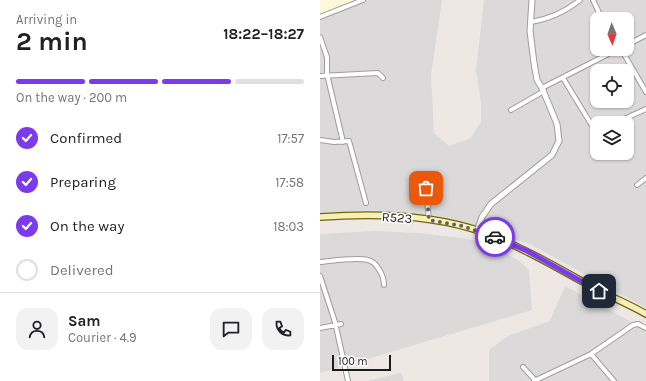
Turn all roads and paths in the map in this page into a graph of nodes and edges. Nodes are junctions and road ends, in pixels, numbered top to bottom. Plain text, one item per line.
1 (363, 0) edge
2 (532, 0) edge
3 (580, 0) edge
4 (593, 0) edge
5 (599, 12) edge
6 (320, 18) edge
7 (530, 22) junction
8 (646, 35) edge
9 (320, 37) edge
10 (634, 41) edge
11 (605, 56) edge
12 (625, 56) edge
13 (327, 74) junction
14 (320, 76) edge
15 (383, 78) dead end
16 (563, 78) junction
17 (543, 89) junction
18 (646, 92) edge
19 (511, 110) dead end
20 (646, 110) edge
21 (632, 116) edge
22 (590, 122) edge
23 (320, 140) edge
24 (343, 142) junction
25 (646, 178) edge
26 (425, 179) dead end
27 (637, 185) dead end
28 (366, 203) dead end
29 (320, 217) edge
30 (429, 220) junction
31 (477, 231) junction
32 (320, 262) edge
33 (320, 276) edge
34 (384, 285) dead end
35 (646, 314) edge
36 (338, 324) junction
37 (320, 328) edge
38 (646, 328) edge
39 (591, 354) junction
40 (523, 367) dead end
41 (348, 381) edge
42 (535, 381) edge
43 (614, 381) edge

1 - 6 street
2 - 7 street
3 - 7 street
4 - 5 street
7 - 17 street
8 - 10 street
9 - 13 street
11 - 16 street
12 - 18 street
13 - 14 street
13 - 15 street
13 - 24 street
16 - 17 street
16 - 22 street
17 - 19 street
17 - 31 street
20 - 21 street
23 - 24 street
24 - 28 street
25 - 27 street
26 - 30 street
29 - 30 main road, R523 / R523
30 - 31 main road, R523 / R523
31 - 35 main road, R523 / R523
32 - 34 street
33 - 36 street
36 - 37 street
36 - 41 street
38 - 39 street
39 - 42 street
39 - 43 street
40 - 42 street

